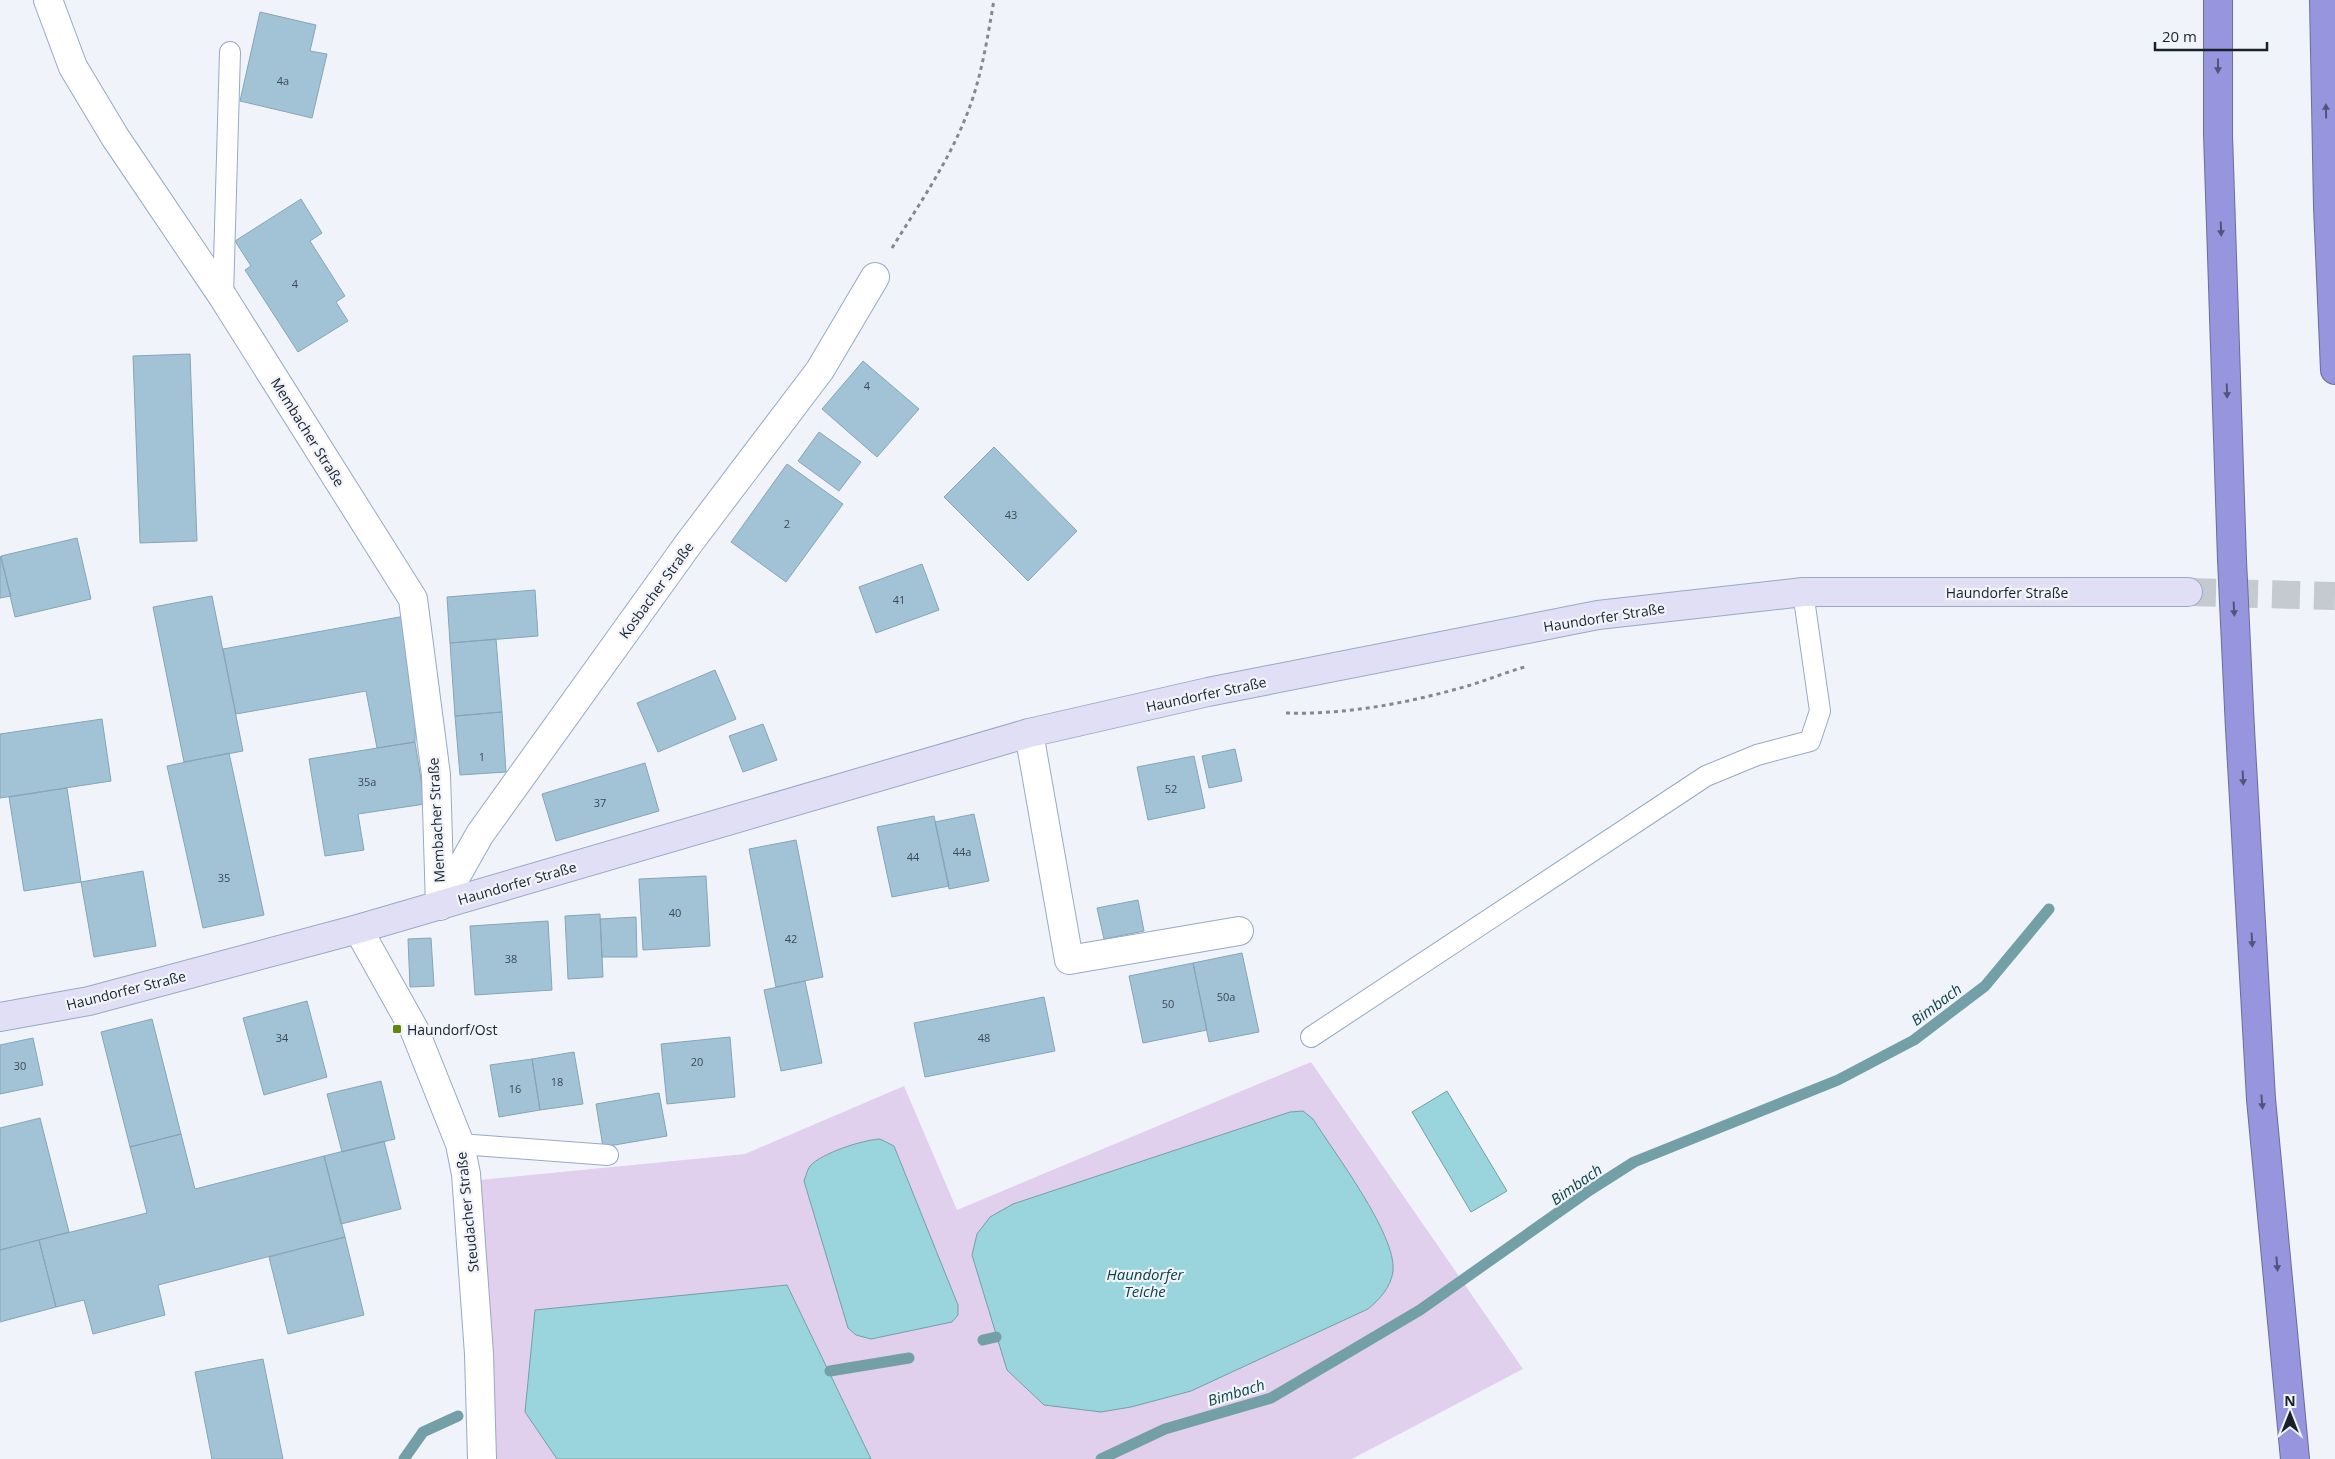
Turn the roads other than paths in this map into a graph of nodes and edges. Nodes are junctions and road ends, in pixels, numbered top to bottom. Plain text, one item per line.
1 (48, 0) edge
2 (2218, 0) edge
3 (2324, 0) edge
4 (230, 52) dead end
5 (875, 277) road end
6 (223, 297) junction
7 (2335, 370) edge
8 (1803, 592) junction
9 (2188, 592) tunnel mouth
10 (1029, 733) junction
11 (440, 906) junction
12 (358, 929) junction
13 (1239, 930) dead end
14 (0, 1017) edge
15 (1311, 1037) dead end
16 (460, 1144) junction
17 (608, 1155) dead end
18 (482, 1459) edge
19 (2294, 1459) edge

1 - 6 street, Membacher Straße
2 -> 19 highway
7 -> 3 highway
4 - 6 lane
5 - 11 street, Kosbacher Straße
6 - 11 street, Membacher Straße
8 - 9 street, Haundorfer Straße
8 - 10 street, Haundorfer Straße
8 - 15 lane
10 - 11 street, Haundorfer Straße
10 - 13 street
11 - 12 street, Haundorfer Straße
12 - 14 street, Haundorfer Straße
12 - 16 street, Steudacher Straße
16 - 17 lane
16 - 18 street, Steudacher Straße

